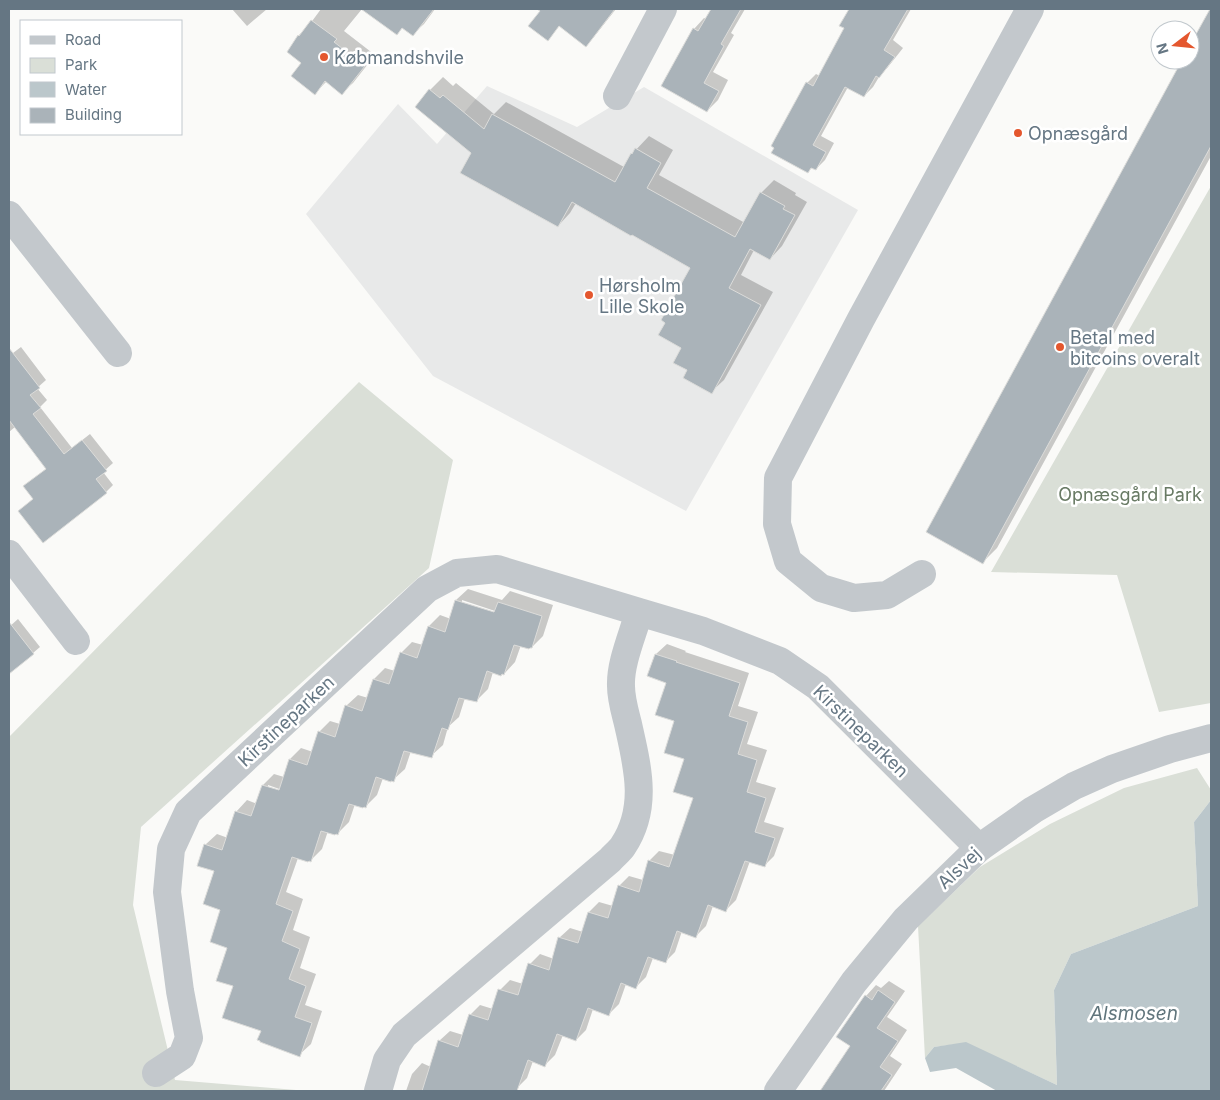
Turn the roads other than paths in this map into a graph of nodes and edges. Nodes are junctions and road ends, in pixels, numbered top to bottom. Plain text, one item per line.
1 (663, 9) edge
2 (1030, 9) edge
3 (617, 96) dead end
4 (9, 215) edge
5 (118, 353) dead end
6 (9, 554) edge
7 (922, 574) dead end
8 (639, 612) junction
9 (76, 641) dead end
10 (1211, 738) edge
11 (979, 848) junction
12 (156, 1073) dead end
13 (378, 1091) edge
14 (778, 1091) edge

1 - 3 street
2 - 7 street
4 - 5 street
6 - 9 street
8 - 11 street, Kirstineparken
8 - 12 street, Kirstineparken
8 - 13 street
10 - 11 street, Alsvej
11 - 14 street, Alsvej

